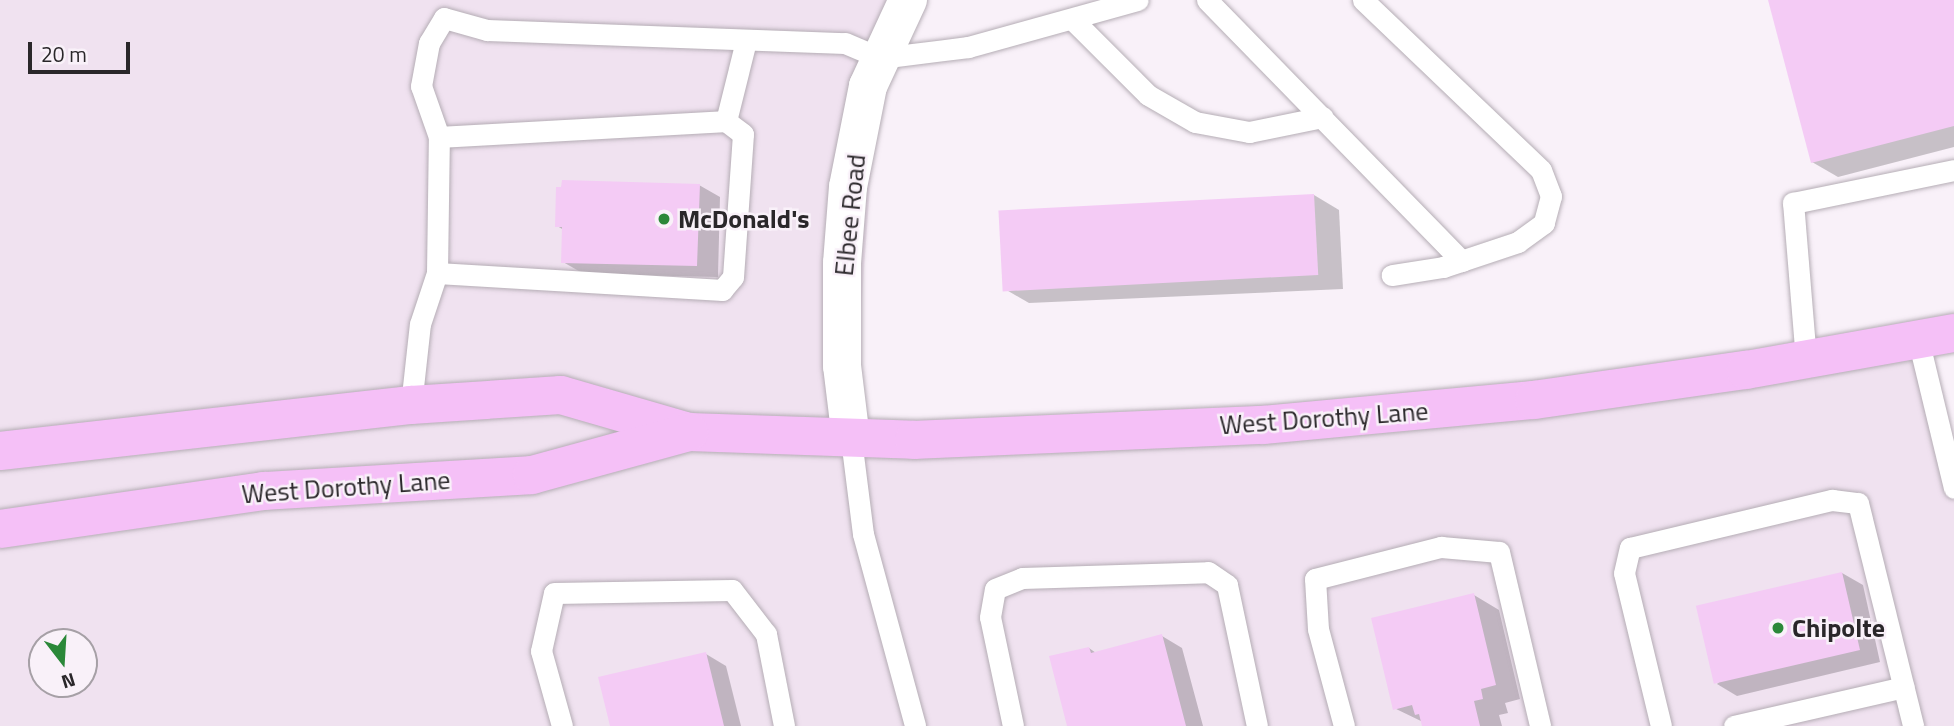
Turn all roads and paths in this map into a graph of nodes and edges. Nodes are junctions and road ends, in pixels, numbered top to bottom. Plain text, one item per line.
1 (908, 0) edge
2 (1138, 0) edge
3 (1207, 0) edge
4 (1363, 0) edge
5 (1072, 19) junction
6 (746, 41) junction
7 (880, 58) junction
8 (1322, 117) junction
9 (726, 121) junction
10 (439, 137) junction
11 (1954, 170) edge
12 (1462, 261) junction
13 (437, 273) junction
14 (1392, 275) dead end
15 (1936, 336) edge
16 (1805, 360) junction
17 (411, 405) junction
18 (689, 432) junction
19 (851, 439) junction
20 (0, 452) edge
21 (1954, 488) edge
22 (0, 529) edge
23 (1904, 687) junction
24 (562, 726) edge
25 (784, 726) edge
26 (915, 726) edge
27 (1013, 726) edge
28 (1257, 726) edge
29 (1344, 726) edge
30 (1540, 726) edge
31 (1661, 726) edge
32 (1734, 726) edge
33 (1913, 726) edge

1 - 7 street, Elbee Road
2 - 5 lane
3 - 8 lane
4 - 12 lane
5 - 7 lane
5 - 8 lane
6 - 7 lane
6 - 9 lane
6 - 10 lane
7 - 19 street, Elbee Road
8 - 12 lane
9 - 10 lane
9 - 13 lane
10 - 13 lane
11 - 16 lane
12 - 14 lane
13 - 17 lane
15 - 16 main road, West Dorothy Lane
15 - 21 lane
16 - 19 main road, West Dorothy Lane
17 - 18 main road, West Dorothy Lane
17 - 20 main road, West Dorothy Lane
18 - 19 main road, West Dorothy Lane
18 - 22 main road, West Dorothy Lane
19 - 26 lane
23 - 31 lane
23 - 32 lane
23 - 33 lane
24 - 25 lane
27 - 28 lane
29 - 30 lane

